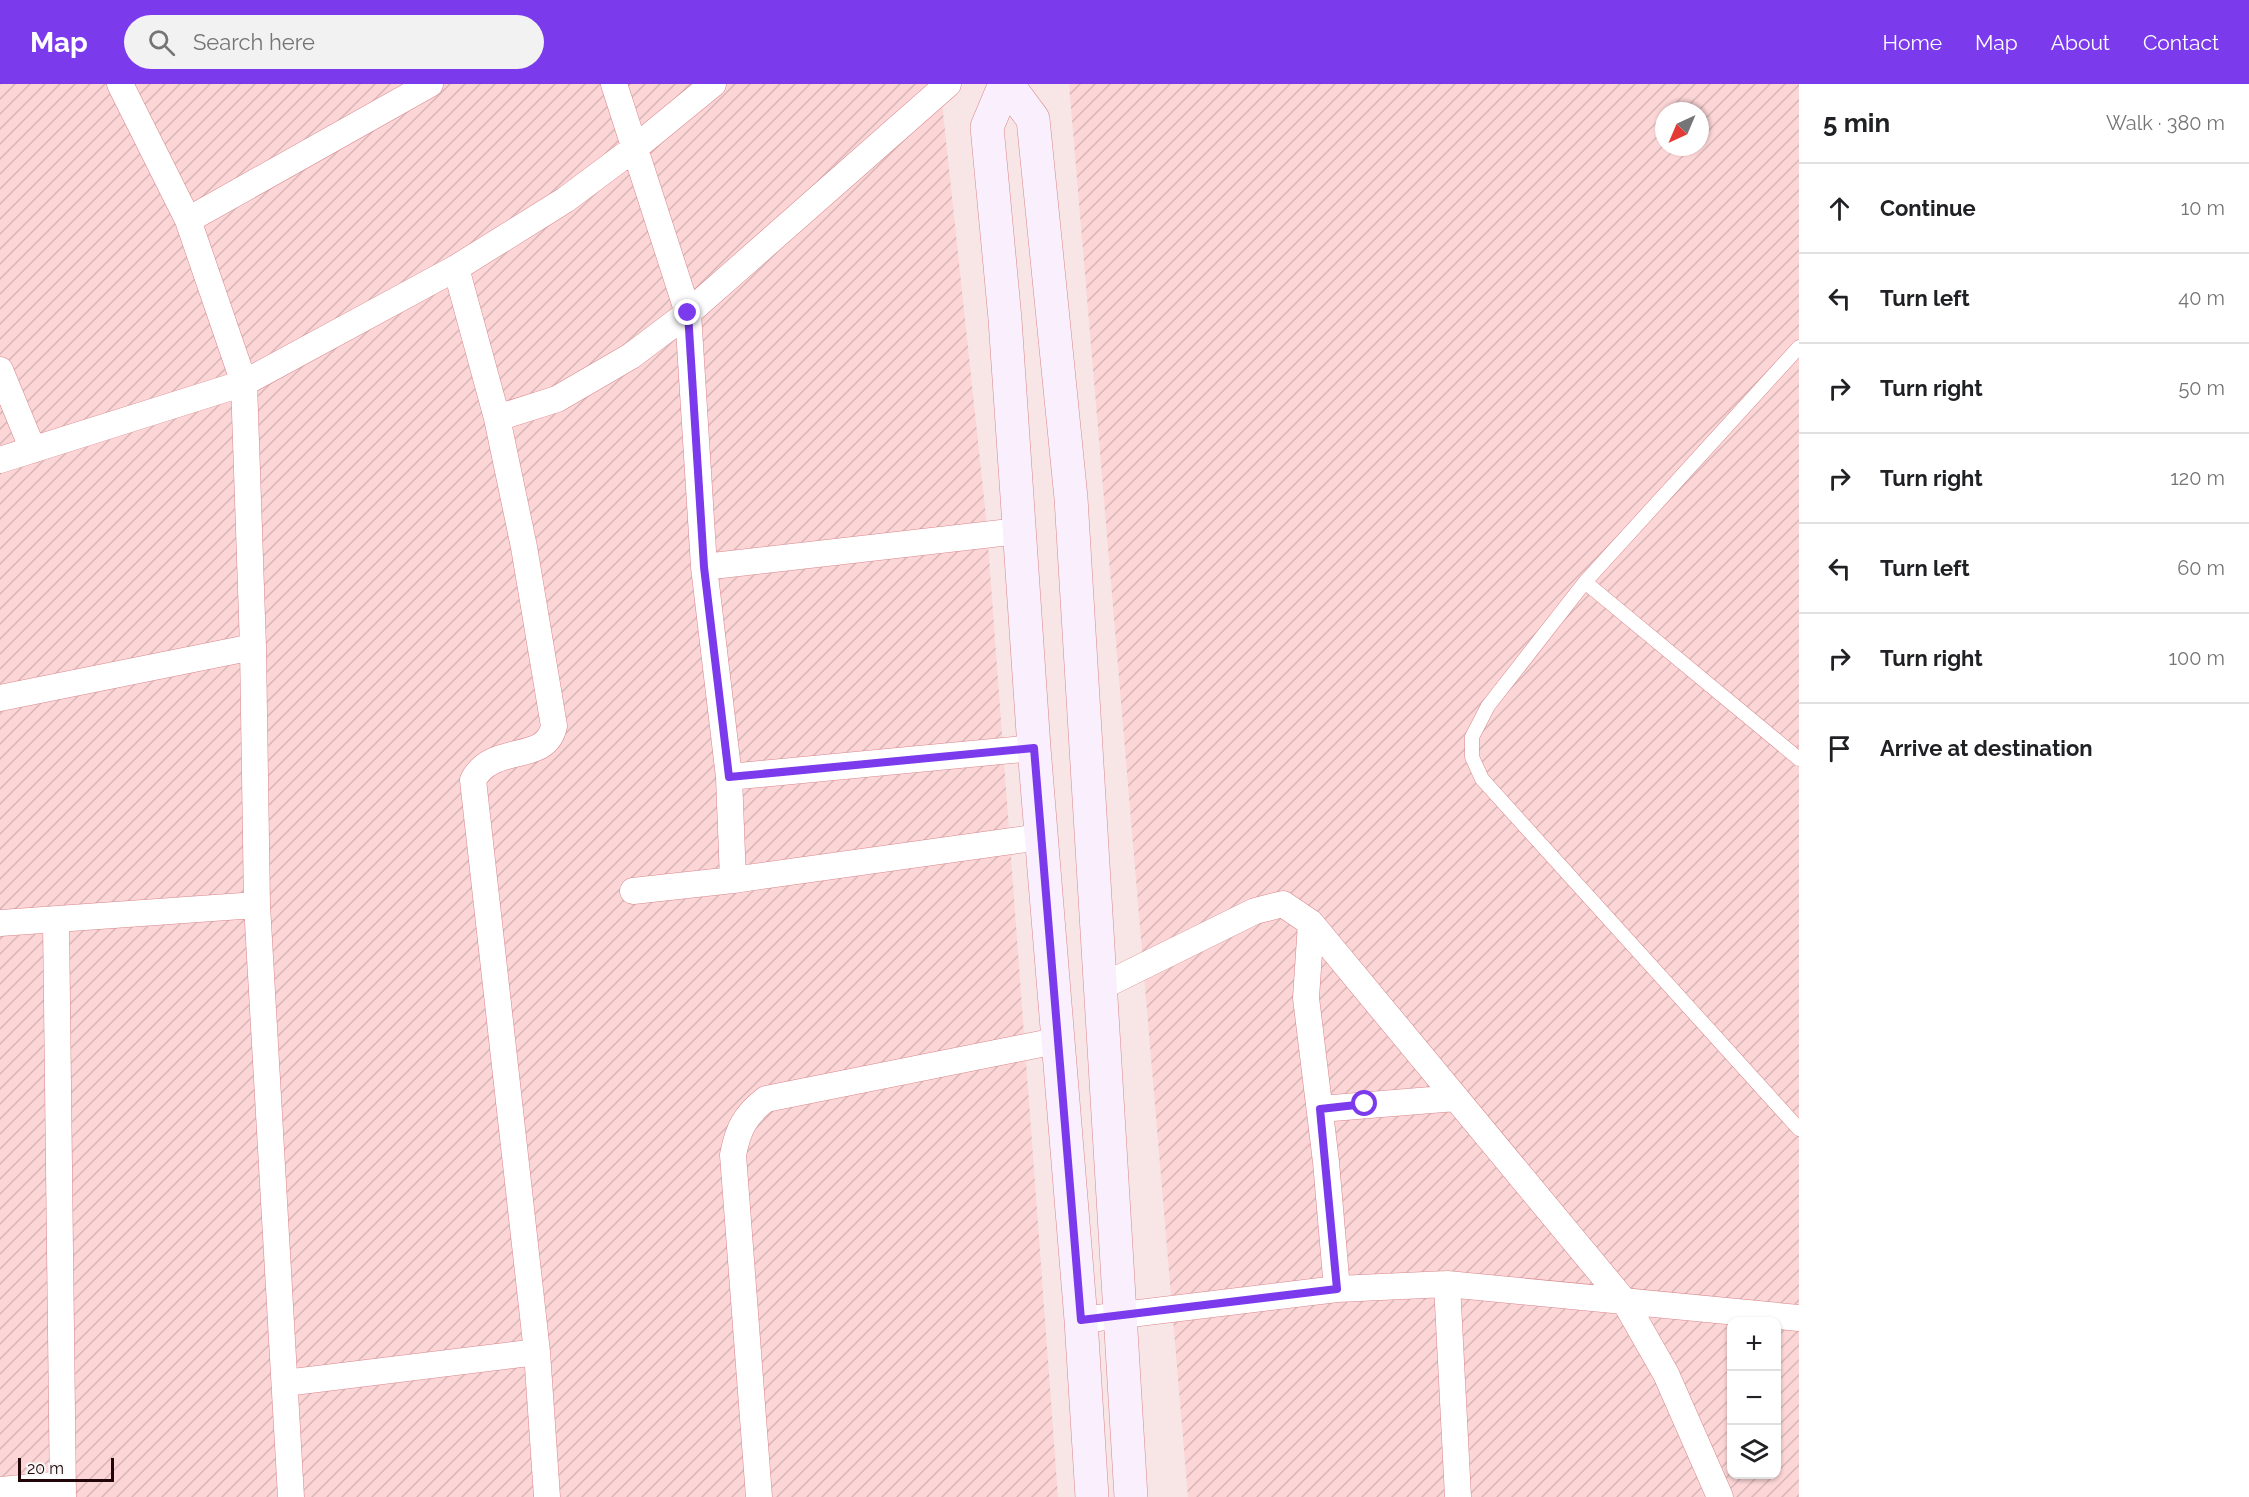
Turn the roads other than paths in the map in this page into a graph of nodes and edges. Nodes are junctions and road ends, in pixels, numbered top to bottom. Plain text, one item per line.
1 (120, 84) edge
2 (430, 84) edge
3 (614, 84) edge
4 (713, 84) edge
5 (948, 84) edge
6 (1006, 84) edge
7 (636, 147) junction
8 (188, 220) junction
9 (456, 268) junction
10 (688, 313) junction
11 (1799, 347) edge
12 (0, 370) edge
13 (244, 383) junction
14 (497, 418) junction
15 (33, 450) junction
16 (0, 460) edge
17 (1019, 531) junction
18 (704, 567) junction
19 (1585, 582) junction
20 (253, 647) junction
21 (0, 698) edge
22 (1034, 748) junction
23 (1799, 759) edge
24 (729, 777) junction
25 (1041, 837) junction
26 (733, 880) junction
27 (633, 891) dead end
28 (257, 905) junction
29 (56, 920) junction
30 (0, 923) edge
31 (1311, 923) junction
32 (1099, 988) junction
33 (1056, 1041) junction
34 (1456, 1098) junction
35 (1320, 1109) junction
36 (1799, 1129) edge
37 (1447, 1284) junction
38 (1337, 1289) junction
39 (1625, 1302) junction
40 (1120, 1316) junction
41 (1799, 1318) edge
42 (1081, 1320) junction
43 (537, 1352) junction
44 (285, 1383) junction
45 (0, 1490) edge
46 (63, 1491) edge
47 (291, 1497) edge
48 (547, 1497) edge
49 (759, 1497) edge
50 (1092, 1497) edge
51 (1131, 1497) edge
52 (1458, 1497) edge
53 (1720, 1497) edge

1 - 8 street
2 - 8 street
3 - 7 street
4 - 7 street
5 - 10 street
6 - 17 main road
6 - 32 main road
7 - 9 street
7 - 10 street
8 - 13 street
9 - 13 street
9 - 14 street
10 - 14 street
10 - 18 street
11 - 19 lane
12 - 15 street
13 - 15 street
13 - 20 street
14 - 43 street
15 - 16 street
17 - 18 street
17 - 22 main road
18 - 24 street
19 - 23 lane
19 - 36 lane
20 - 21 street
20 - 28 street
22 - 24 street
22 - 25 main road
24 - 26 street
25 - 26 street
25 - 33 main road
26 - 27 street
28 - 29 street
28 - 44 street
29 - 30 street
29 - 46 street
31 - 32 street
31 - 34 street
31 - 35 street
32 - 40 main road
33 - 42 main road
33 - 49 street
34 - 35 street
34 - 39 street
35 - 38 street
37 - 38 street
37 - 39 street
37 - 52 street
38 - 40 street
39 - 41 street
39 - 53 street
40 - 42 street
40 - 51 main road
42 - 50 main road
43 - 44 street
43 - 48 street
44 - 47 street
45 - 46 street

